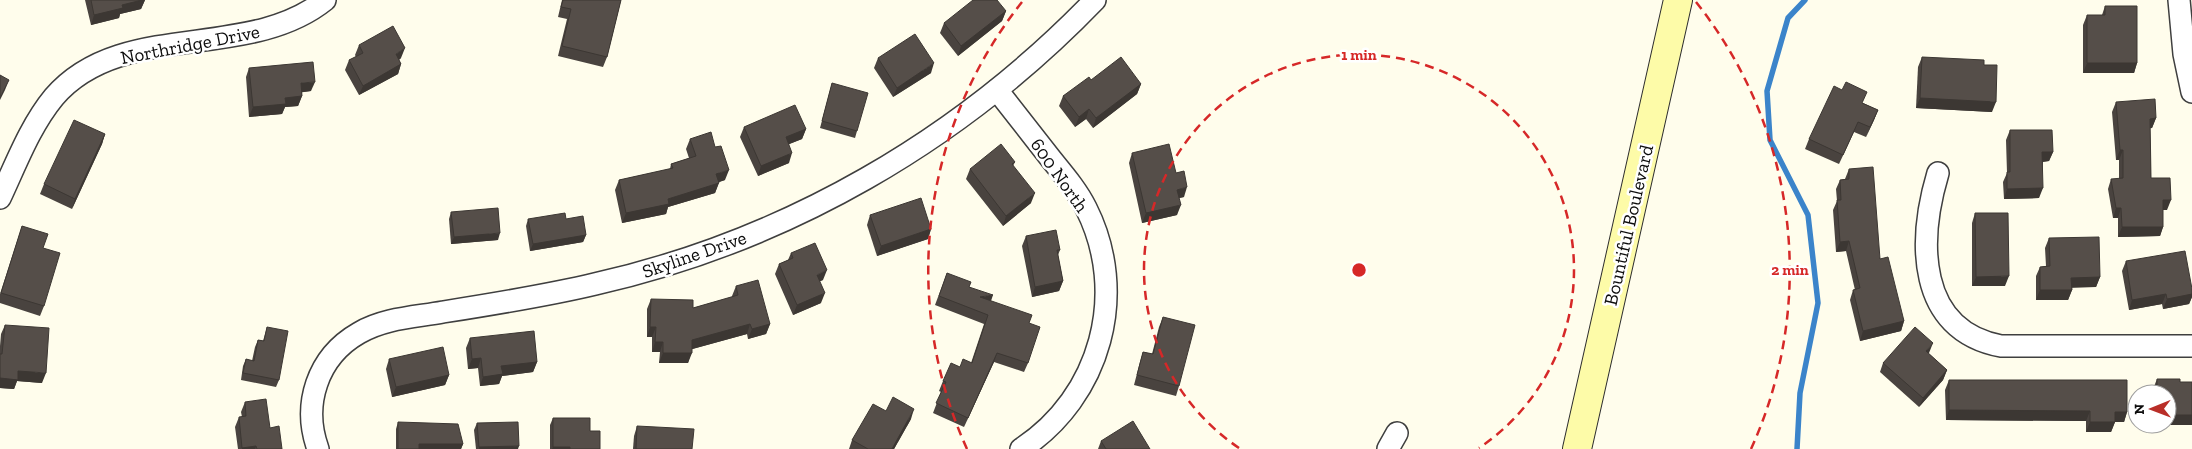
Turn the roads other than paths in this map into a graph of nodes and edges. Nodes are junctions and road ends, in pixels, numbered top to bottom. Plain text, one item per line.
1 (325, 0) edge
2 (1095, 0) edge
3 (1678, 0) edge
4 (2179, 0) edge
5 (997, 90) junction
6 (2192, 92) edge
7 (1938, 173) dead end
8 (0, 198) edge
9 (2192, 346) edge
10 (318, 449) edge
11 (1022, 449) edge
12 (1577, 449) edge

1 - 8 street, Northridge Drive
2 - 5 street, Skyline Drive
3 - 12 main road, Bountiful Boulevard
4 - 6 street
5 - 10 street, Skyline Drive
5 - 11 street, 600 North
7 - 9 street

